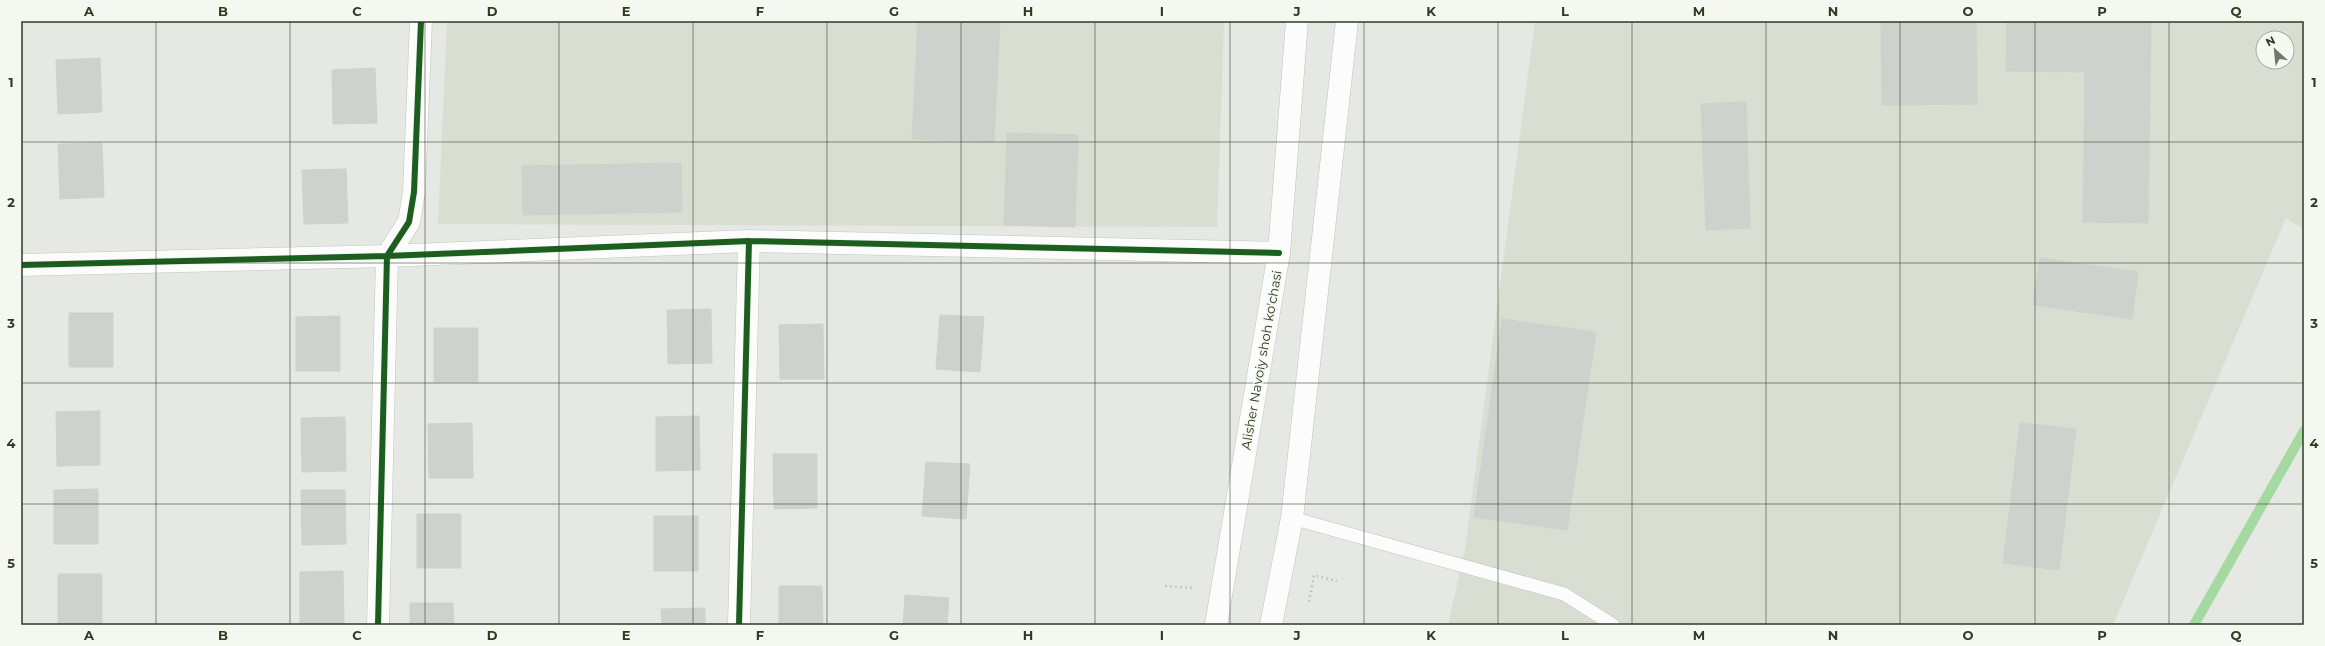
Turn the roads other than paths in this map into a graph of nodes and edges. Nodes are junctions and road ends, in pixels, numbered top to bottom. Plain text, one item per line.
1 (421, 21) edge
2 (1296, 21) edge
3 (1347, 21) edge
4 (748, 241) junction
5 (1279, 253) junction
6 (387, 256) junction
7 (21, 265) edge
8 (1292, 518) junction
9 (378, 625) edge
10 (739, 625) edge
11 (1216, 625) edge
12 (1270, 625) edge
13 (1613, 625) edge

1 - 6 street
2 - 5 street, Alisher Navoiy shoh ko'chasi
3 - 8 street
4 - 5 street
4 - 6 street
4 - 10 street
5 - 11 street, Alisher Navoiy shoh ko'chasi
6 - 7 street
6 - 9 street
8 - 12 street
8 - 13 lane

